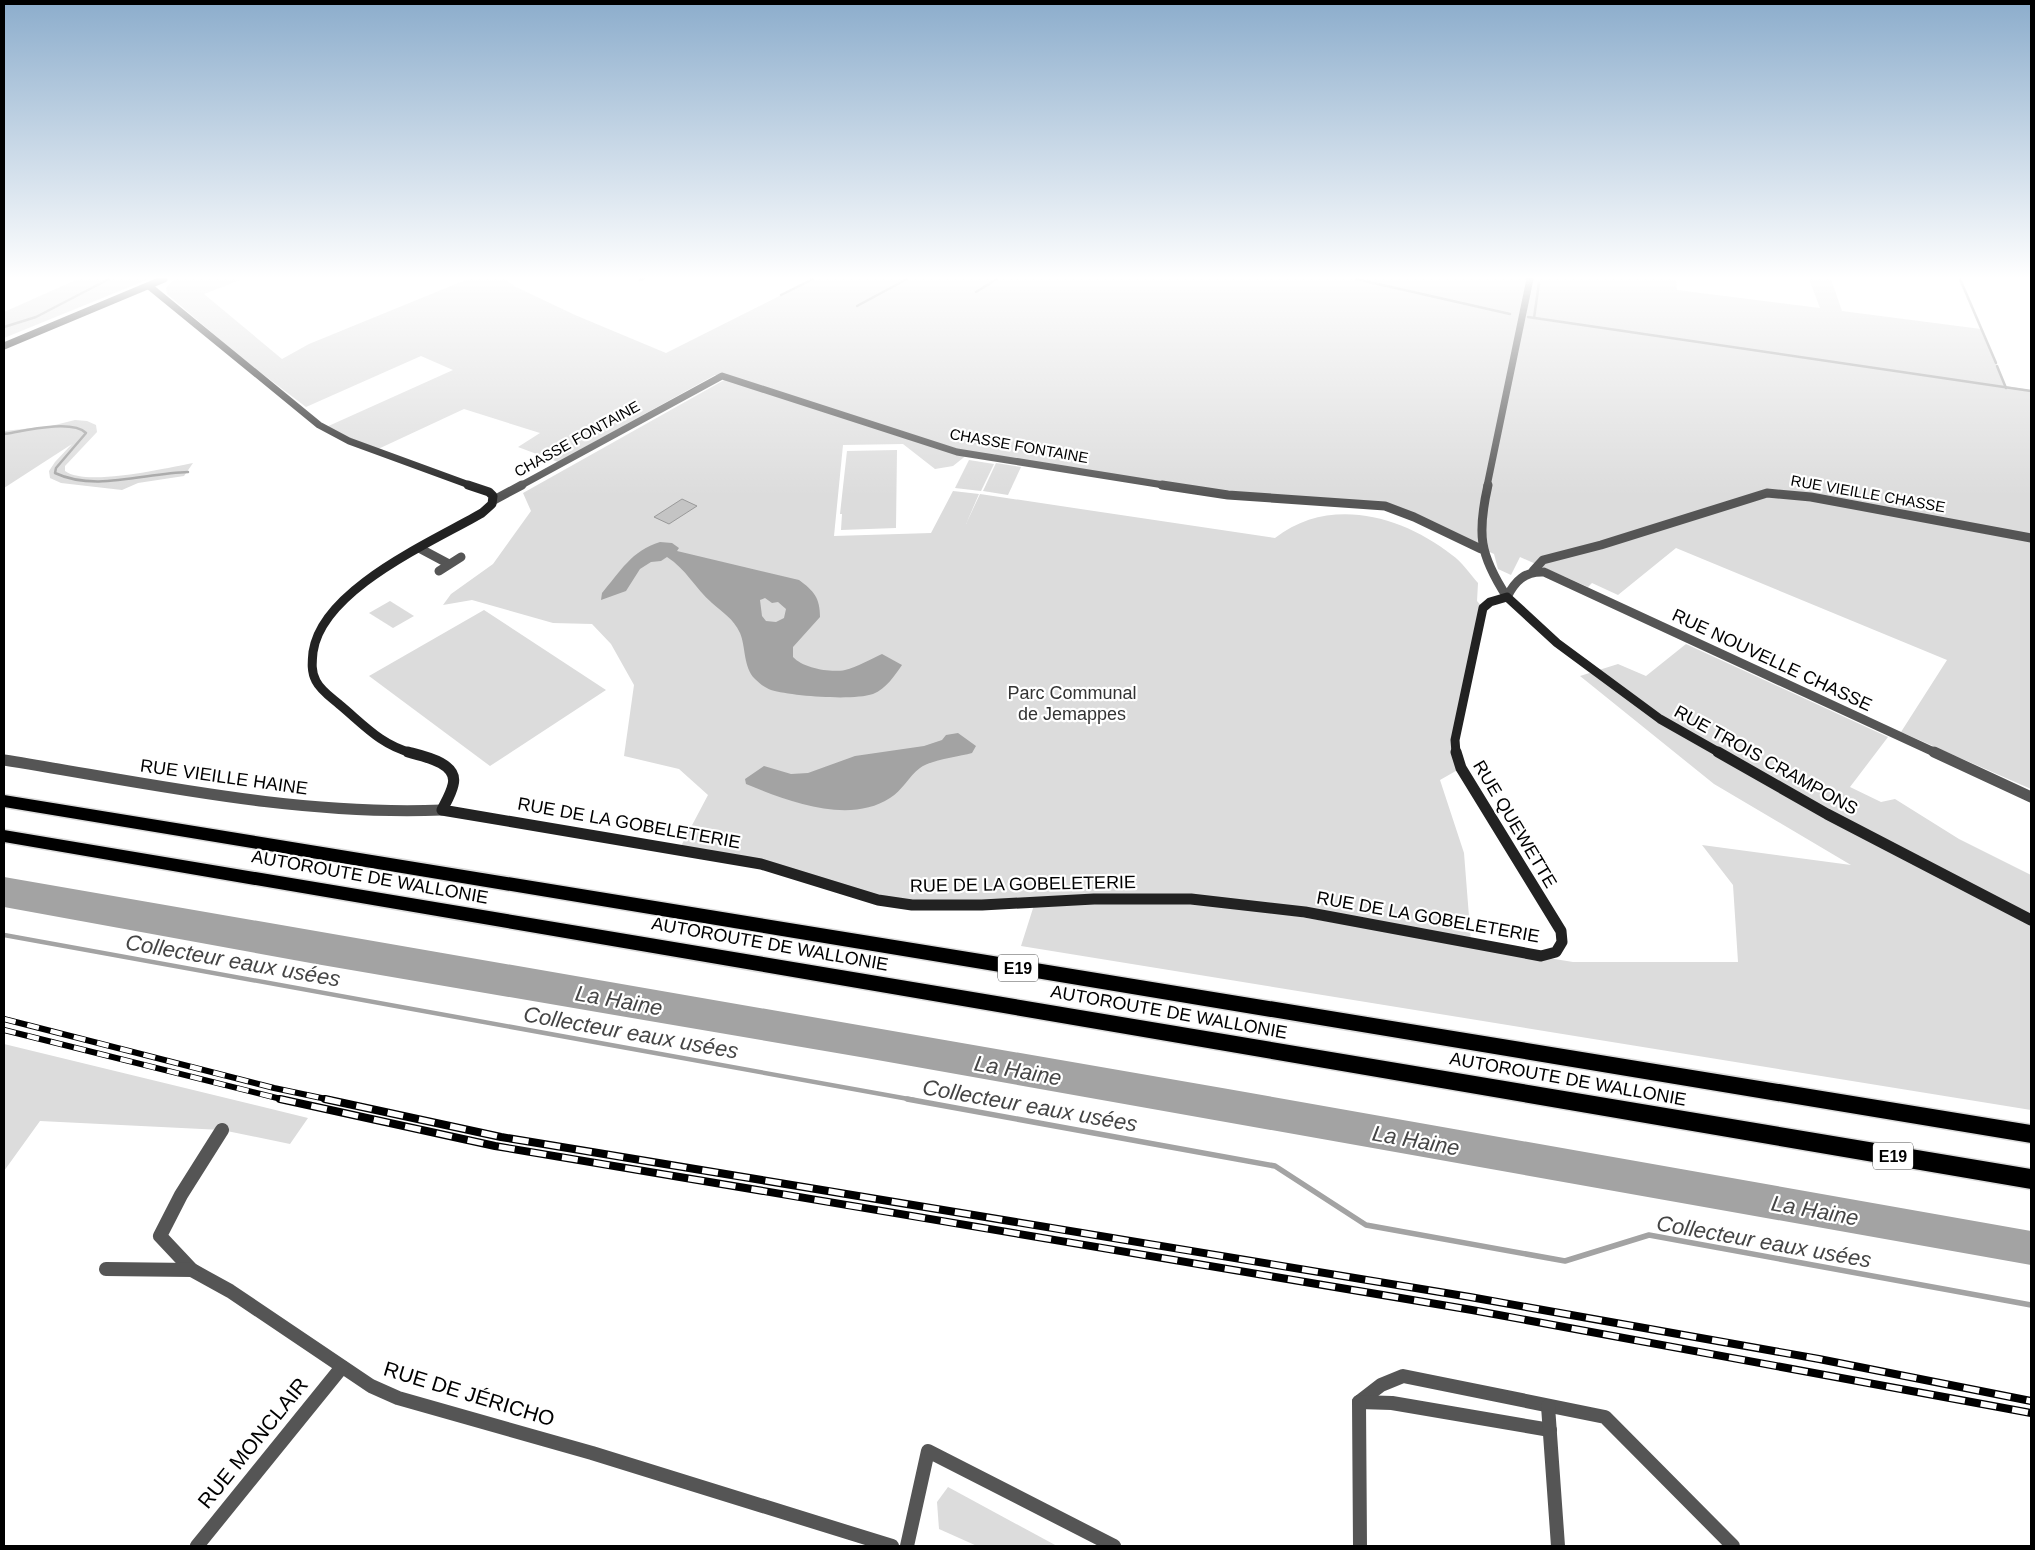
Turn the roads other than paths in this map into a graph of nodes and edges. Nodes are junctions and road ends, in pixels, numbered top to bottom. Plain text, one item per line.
1 (228, 351) edge
2 (1515, 351) edge
3 (494, 500) junction
4 (2031, 538) edge
5 (419, 548) junction
6 (1481, 549) junction
7 (461, 557) dead end
8 (449, 564) junction
9 (439, 571) dead end
10 (1533, 571) junction
11 (1507, 597) junction
12 (4, 760) edge
13 (2031, 797) edge
14 (4, 801) edge
15 (442, 810) junction
16 (4, 836) edge
17 (2031, 920) edge
18 (1561, 931) joint
19 (222, 1130) dead end
20 (2031, 1134) edge
21 (2031, 1179) edge
22 (106, 1269) dead end
23 (192, 1270) junction
24 (342, 1367) junction
25 (1359, 1402) junction
26 (1548, 1406) junction
27 (1550, 1430) junction
28 (197, 1546) edge
29 (892, 1546) edge
30 (907, 1546) edge
31 (1114, 1546) edge
32 (1360, 1546) edge
33 (1558, 1546) edge
34 (1733, 1546) edge

1 - 3 street
2 - 6 street
3 - 5 street
3 - 6 street, CHASSE FONTAINE
4 - 10 street, RUE VIEILLE CHASSE
5 - 8 street
5 - 15 street
6 - 11 street
7 - 8 street
8 - 9 street
10 - 11 street
10 - 13 street, RUE NOUVELLE CHASSE
11 - 17 street, RUE TROIS CRAMPONS
11 - 18 street, RUE QUEWETTE
12 - 15 street, RUE VIEILLE HAINE
14 - 20 highway, AUTOROUTE DE WALLONIE / E19
15 - 18 street, RUE DE LA GOBELETERIE
16 - 21 highway, AUTOROUTE DE WALLONIE / E19
19 - 23 street, RUE DE JÉRICHO
22 - 23 street
23 - 24 street, RUE DE JÉRICHO
24 - 28 street, RUE MONCLAIR
24 - 29 street, RUE DE JÉRICHO
25 - 26 street
25 - 27 street
25 - 32 street
26 - 27 street
26 - 34 street
27 - 33 street
30 - 31 street

